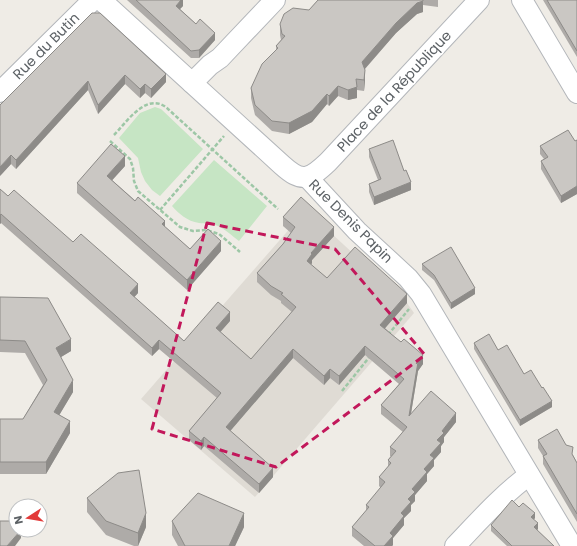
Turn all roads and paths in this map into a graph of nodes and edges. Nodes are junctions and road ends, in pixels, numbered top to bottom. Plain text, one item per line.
1 (93, 0) edge
2 (101, 0) edge
3 (275, 0) edge
4 (479, 0) edge
5 (522, 0) edge
6 (192, 83) junction
7 (0, 92) edge
8 (577, 93) edge
9 (236, 123) junction
10 (114, 136) dead end
11 (110, 141) dead end
12 (212, 149) junction
13 (307, 177) junction
14 (278, 209) dead end
15 (160, 210) junction
16 (240, 252) dead end
17 (421, 294) junction
18 (387, 336) edge
19 (372, 354) edge
20 (342, 391) dead end
21 (529, 475) junction
22 (455, 546) edge
23 (572, 546) edge

1 - 7 street, Rue du Butin
2 - 6 street, Rue Denis Papin
3 - 6 street
4 - 13 street, Place de la République
5 - 8 street
6 - 9 street, Rue Denis Papin
9 - 12 path
9 - 13 street, Rue Denis Papin
10 - 12 path
11 - 15 path
12 - 14 path
12 - 15 path
13 - 17 street, Rue Denis Papin
15 - 16 path
17 - 18 path
17 - 21 street, Rue Denis Papin
19 - 20 path
21 - 22 street
21 - 23 street, Rue Denis Papin

